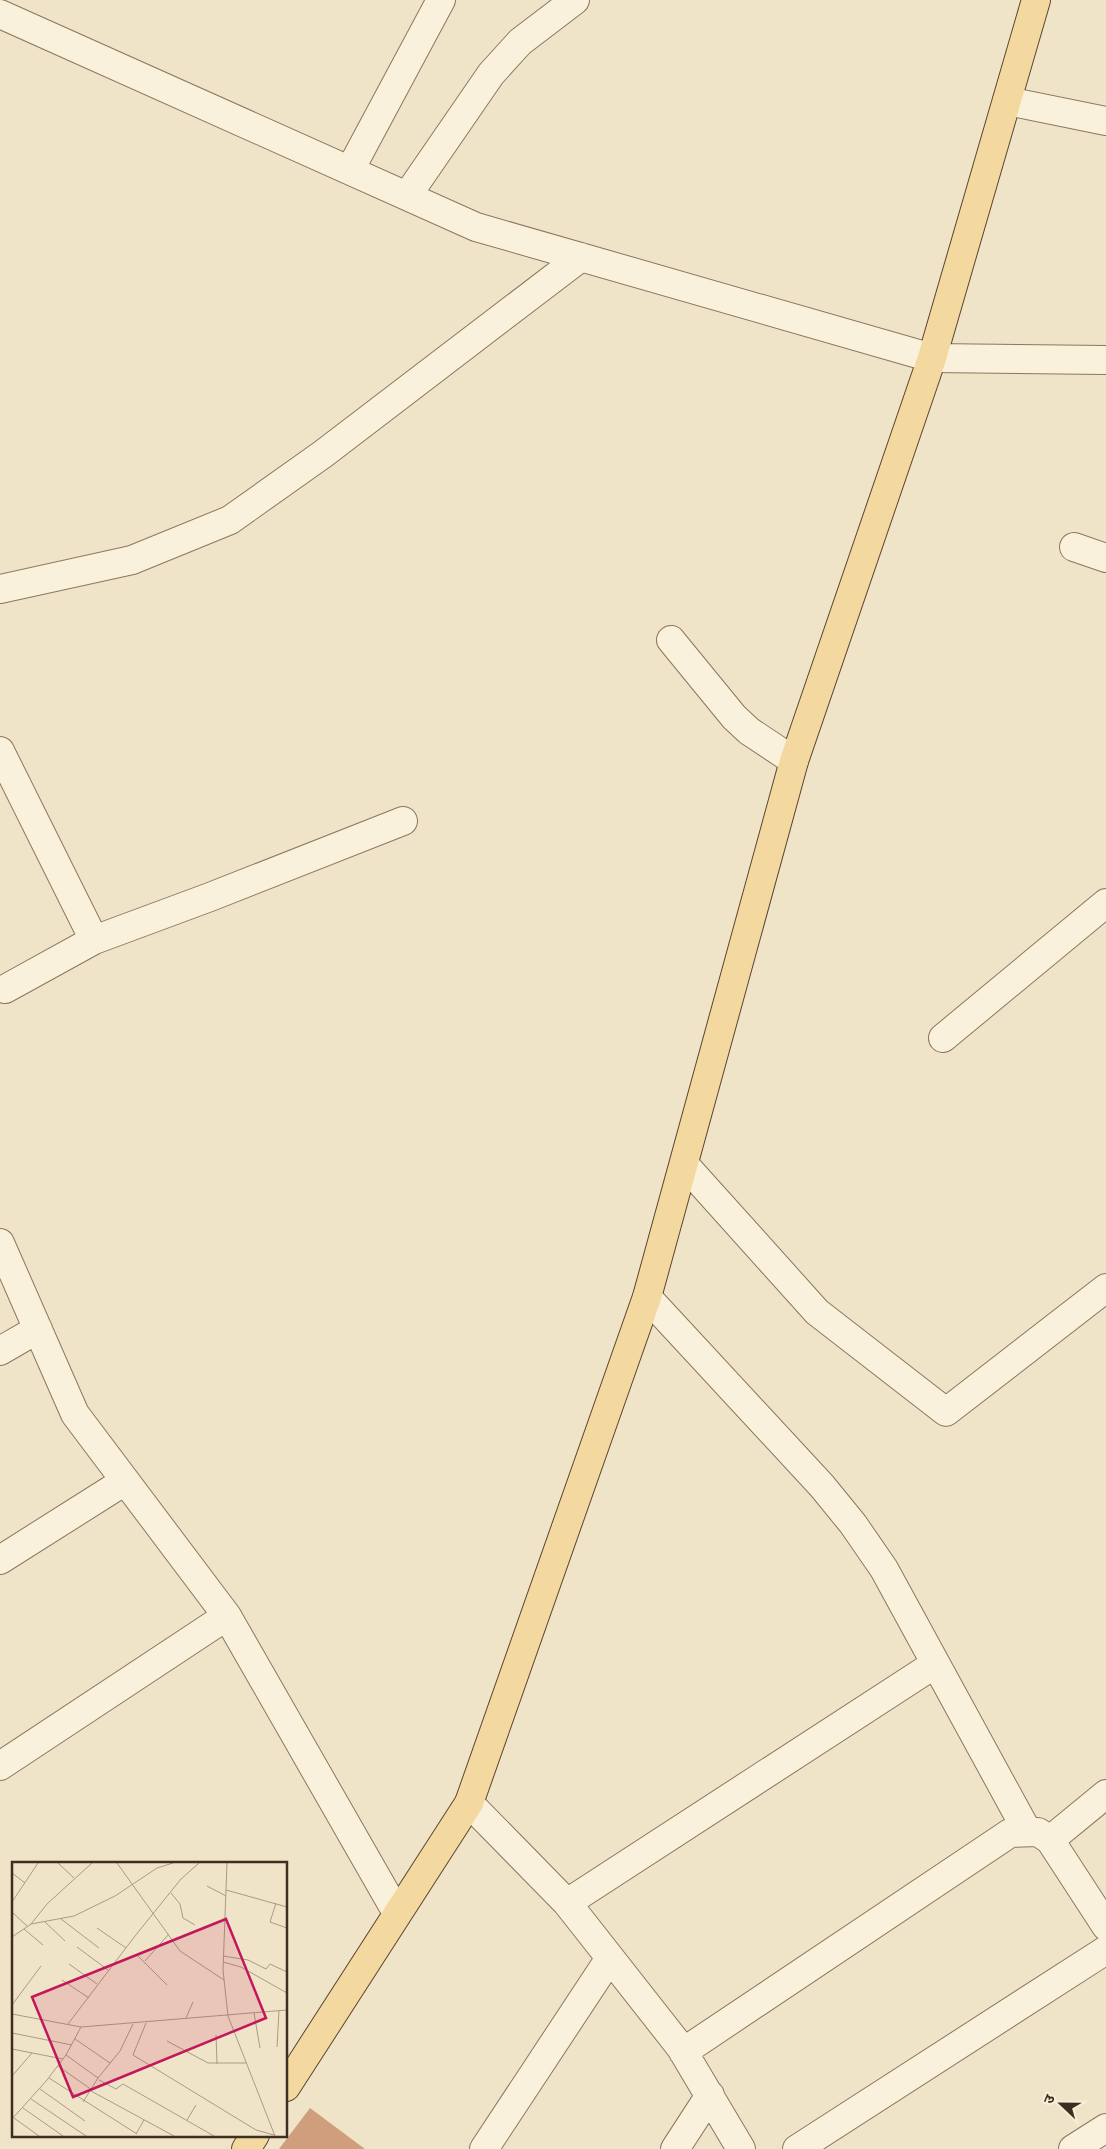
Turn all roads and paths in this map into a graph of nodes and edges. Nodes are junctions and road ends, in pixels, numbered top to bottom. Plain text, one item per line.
1 (441, 0) edge
2 (575, 0) edge
3 (1036, 0) edge
4 (0, 14) edge
5 (1007, 101) junction
6 (1106, 121) edge
7 (350, 170) junction
8 (407, 196) junction
9 (581, 257) junction
10 (932, 358) junction
11 (1106, 360) edge
12 (1074, 547) dead end
13 (1106, 558) edge
14 (0, 589) edge
15 (671, 640) dead end
16 (0, 751) edge
17 (794, 761) junction
18 (403, 821) dead end
19 (1106, 903) edge
20 (94, 940) junction
21 (5, 989) dead end
22 (943, 1038) dead end
23 (684, 1164) junction
24 (0, 1243) edge
25 (1106, 1288) edge
26 (647, 1297) junction
27 (38, 1328) junction
28 (0, 1351) edge
29 (125, 1480) junction
30 (0, 1560) edge
31 (227, 1616) junction
32 (935, 1664) junction
33 (0, 1766) edge
34 (1106, 1794) edge
35 (469, 1803) junction
36 (1039, 1835) junction
37 (567, 1903) junction
38 (397, 1913) junction
39 (1106, 1926) edge
40 (1106, 1950) edge
41 (610, 1958) junction
42 (683, 2052) junction
43 (288, 2083) edge
44 (710, 2096) junction
45 (1106, 2128) edge
46 (254, 2136) edge
47 (246, 2149) edge
48 (484, 2149) edge
49 (676, 2149) edge
50 (742, 2149) edge
51 (796, 2149) edge
52 (1073, 2149) edge

1 - 7 street
2 - 8 street
3 - 5 main road
4 - 7 street
5 - 6 street
5 - 10 main road
7 - 8 street
8 - 9 street
9 - 10 street
9 - 14 street
10 - 11 street
10 - 17 main road
12 - 13 street
15 - 17 street
16 - 20 street
17 - 23 main road
18 - 20 street
19 - 22 street
20 - 21 street
23 - 25 street
23 - 26 main road
24 - 27 street
26 - 32 street
26 - 35 main road
27 - 28 street
27 - 29 street
29 - 30 street
29 - 31 street
31 - 33 street
31 - 38 street
32 - 36 street
32 - 37 street
34 - 36 street
35 - 37 street
35 - 38 main road
36 - 39 street
36 - 42 street
37 - 41 street
38 - 43 main road
40 - 51 street
41 - 42 street
41 - 48 street
42 - 44 street
44 - 49 street
44 - 50 street
45 - 52 street
46 - 47 main road

